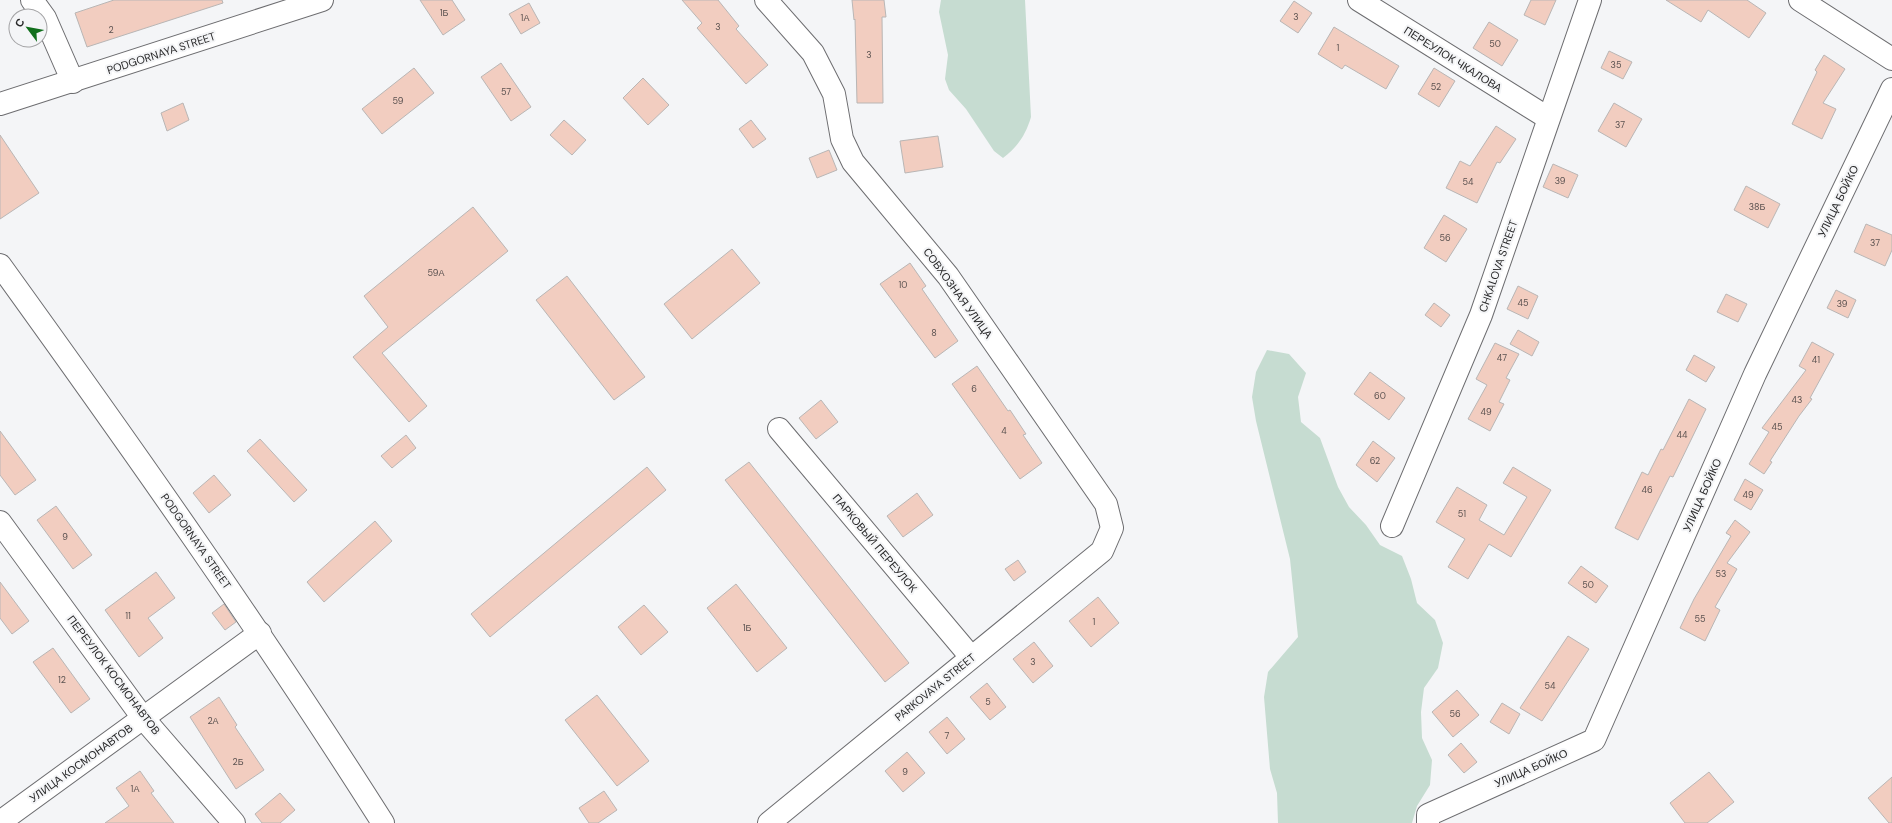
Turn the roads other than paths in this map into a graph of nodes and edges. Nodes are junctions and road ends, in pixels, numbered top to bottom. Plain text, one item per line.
1 (32, 0) edge
2 (322, 0) edge
3 (766, 0) edge
4 (1359, 0) edge
5 (1590, 0) edge
6 (1800, 0) edge
7 (1892, 59) edge
8 (73, 82) junction
9 (1892, 88) edge
10 (0, 104) edge
11 (1548, 118) junction
12 (0, 265) edge
13 (779, 430) dead end
14 (0, 522) edge
15 (1392, 526) dead end
16 (1102, 551) joint
17 (260, 634) junction
18 (971, 657) junction
19 (143, 718) junction
20 (1428, 819) edge
21 (0, 822) edge
22 (234, 823) edge
23 (383, 823) edge
24 (769, 823) edge

1 - 8 street
2 - 8 street, PODGORNAYA STREET
3 - 16 street, СОВХОЗНАЯ УЛИЦА
4 - 11 street, ПЕРЕУЛОК ЧКАЛОВА
5 - 11 street, CHKALOVA STREET
6 - 7 street
8 - 10 street, PODGORNAYA STREET
9 - 20 street, УЛИЦА БОЙКО
11 - 15 street, CHKALOVA STREET
12 - 17 street, PODGORNAYA STREET
13 - 18 street, ПАРКОВЫЙ ПЕРЕУЛОК
14 - 19 street, ПЕРЕУЛОК КОСМОНАВТОВ
16 - 18 street, PARKOVAYA STREET
17 - 19 street, УЛИЦА КОСМОНАВТОВ
17 - 23 street, PODGORNAYA STREET
18 - 24 street, PARKOVAYA STREET
19 - 21 street, УЛИЦА КОСМОНАВТОВ
19 - 22 street, ПЕРЕУЛОК КОСМОНАВТОВ

